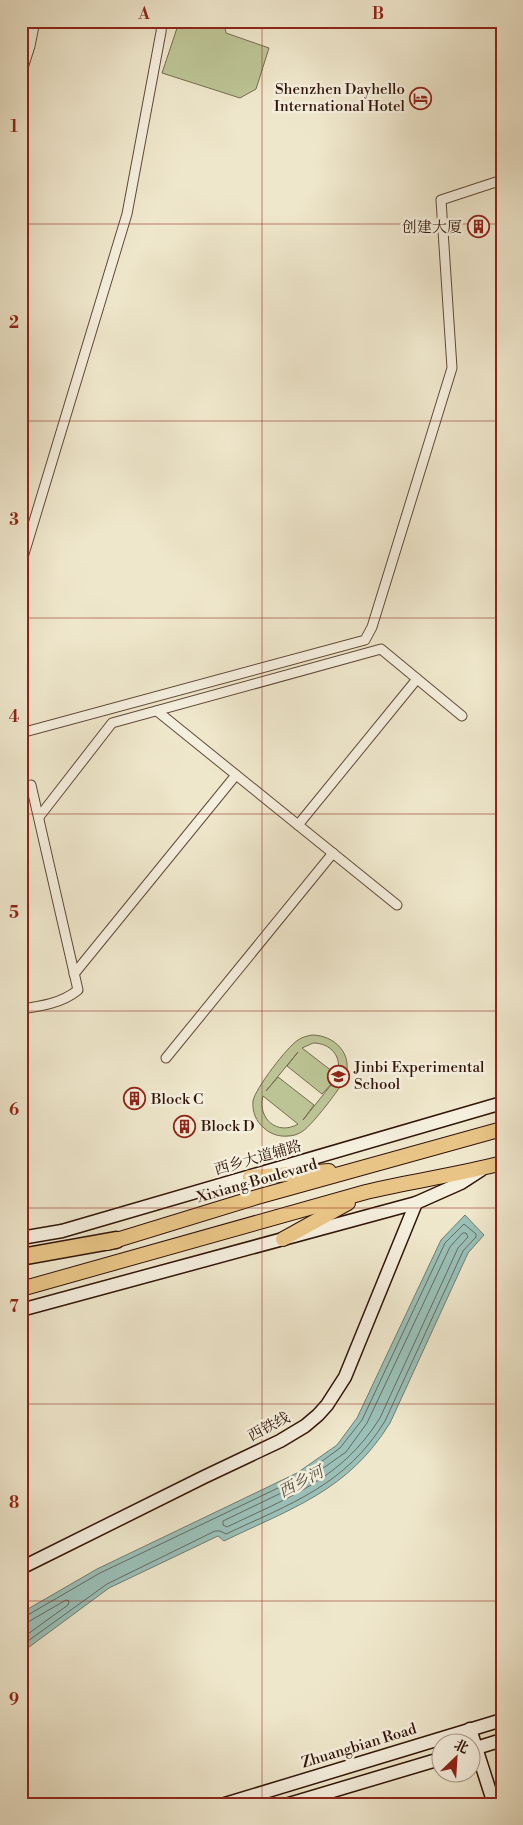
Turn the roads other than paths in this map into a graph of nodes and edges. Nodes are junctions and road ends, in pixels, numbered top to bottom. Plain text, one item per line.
1 (35, 21) edge
2 (162, 21) edge
3 (21, 24) edge
4 (21, 74) edge
5 (502, 180) edge
6 (21, 564) edge
7 (417, 679) junction
8 (157, 711) junction
9 (462, 716) dead end
10 (21, 733) edge
11 (236, 775) junction
12 (32, 785) dead end
13 (39, 817) junction
14 (298, 825) junction
15 (333, 853) junction
16 (397, 905) dead end
17 (74, 974) junction
18 (21, 1009) edge
19 (166, 1058) dead end
20 (502, 1102) edge
21 (502, 1129) edge
22 (502, 1164) edge
23 (362, 1168) junction
24 (483, 1168) junction
25 (250, 1177) junction
26 (366, 1192) junction
27 (416, 1203) junction
28 (21, 1238) edge
29 (283, 1239) junction
30 (116, 1240) junction
31 (21, 1257) edge
32 (21, 1266) edge
33 (21, 1289) edge
34 (21, 1310) edge
35 (21, 1568) edge
36 (502, 1720) edge
37 (470, 1729) junction
38 (470, 1732) edge
39 (502, 1740) edge
40 (480, 1747) edge
41 (430, 1762) edge
42 (480, 1767) edge
43 (225, 1804) edge
44 (289, 1804) edge
45 (494, 1804) edge

1 - 3 street
1 - 4 street
2 - 6 street
5 - 10 street
7 - 8 street
7 - 9 street
7 - 14 street
8 - 11 street
8 - 13 street
11 - 14 street
11 - 17 street
12 - 13 street
13 - 17 street
14 - 15 street
15 - 16 street
15 - 19 street
17 - 18 street
20 - 25 street, 西乡大道辅路
21 - 23 main road, Xixiang Boulevard
22 - 24 main road
23 - 25 main road
23 - 30 main road, Xixiang Boulevard
24 - 26 main road
24 - 27 street
25 - 28 street, 西乡大道辅路
26 - 29 main road
26 - 33 main road
27 - 29 street
27 - 35 street, 西铁线
29 - 34 street
30 - 31 highway
30 - 32 main road, Xixiang Boulevard
36 - 37 street, Zhuangbian Road
37 - 38 street
37 - 43 street, Zhuangbian Road
39 - 40 street
41 - 44 street
42 - 45 street

